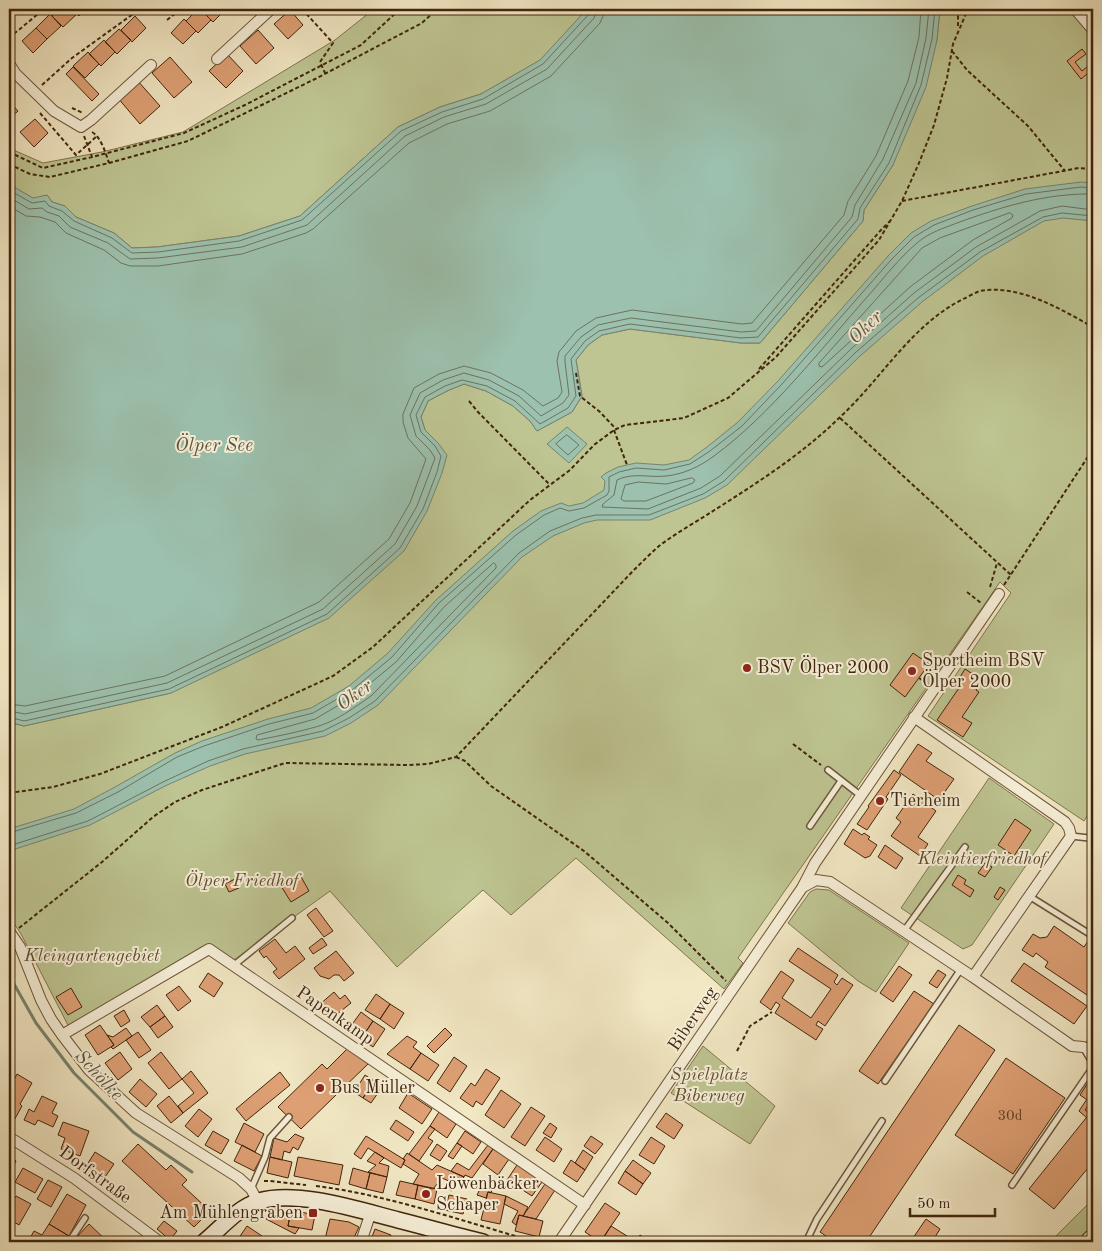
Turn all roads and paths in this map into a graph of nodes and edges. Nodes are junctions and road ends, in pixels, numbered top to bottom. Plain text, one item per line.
1 (44, 9) edge
2 (181, 9) edge
3 (271, 9) edge
4 (302, 9) edge
5 (400, 9) edge
6 (437, 9) edge
7 (958, 9) edge
8 (968, 9) edge
9 (1075, 9) edge
10 (132, 14) dead end
11 (167, 20) dead end
12 (958, 29) junction
13 (1093, 30) edge
14 (9, 38) edge
15 (951, 50) junction
16 (216, 59) dead end
17 (9, 63) edge
18 (151, 65) dead end
19 (321, 66) junction
20 (325, 74) junction
21 (34, 92) junction
22 (81, 127) junction
23 (9, 152) edge
24 (106, 154) junction
25 (76, 155) dead end
26 (92, 157) junction
27 (77, 161) junction
28 (109, 163) junction
29 (9, 164) edge
30 (1093, 169) edge
31 (1065, 171) junction
32 (902, 201) junction
33 (892, 219) junction
34 (1093, 328) edge
35 (576, 373) dead end
36 (754, 374) junction
37 (469, 401) dead end
38 (840, 418) junction
39 (615, 430) junction
40 (1093, 449) edge
41 (627, 466) dead end
42 (549, 484) junction
43 (1011, 575) junction
44 (967, 592) dead end
45 (998, 594) joint
46 (988, 609) junction
47 (914, 717) junction
48 (793, 744) dead end
49 (456, 757) junction
50 (815, 760) dead end
51 (828, 770) dead end
52 (841, 781) junction
53 (9, 793) edge
54 (860, 795) junction
55 (810, 826) dead end
56 (1071, 836) junction
57 (1093, 841) edge
58 (965, 847) dead end
59 (802, 888) junction
60 (1029, 896) junction
61 (292, 918) dead end
62 (904, 931) junction
63 (10, 932) edge
64 (1093, 936) edge
65 (233, 966) junction
66 (961, 969) junction
67 (973, 977) junction
68 (734, 988) junction
69 (772, 1012) dead end
70 (62, 1035) junction
71 (1088, 1045) edge
72 (737, 1051) dead end
73 (1093, 1066) edge
74 (886, 1081) dead end
75 (289, 1117) dead end
76 (882, 1120) dead end
77 (9, 1137) edge
78 (1012, 1185) dead end
79 (254, 1195) junction
80 (585, 1204) junction
81 (371, 1212) junction
82 (85, 1218) dead end
83 (1093, 1239) edge
84 (69, 1242) edge
85 (160, 1242) edge
86 (204, 1242) edge
87 (361, 1242) edge
88 (483, 1242) edge
89 (559, 1242) edge
90 (806, 1242) edge
91 (1090, 1242) edge

1 - 14 path
2 - 11 path
3 - 16 street
4 - 19 path
5 - 19 path
6 - 20 path
7 - 12 path
8 - 12 path
9 - 13 street
10 - 21 path
12 - 15 path
15 - 31 path
15 - 32 path
17 - 21 street
18 - 22 street
19 - 20 path
19 - 24 path
20 - 28 path
21 - 22 street
22 - 24 path
22 - 26 path
23 - 27 path
24 - 26 path
24 - 28 path
25 - 27 path
26 - 27 path
28 - 29 path
30 - 31 path
31 - 32 path
32 - 33 path
33 - 36 path
33 - 36 path
34 - 38 path
35 - 39 path
36 - 39 path
37 - 42 path
38 - 43 path
38 - 49 path
39 - 41 path
39 - 42 path
40 - 43 path
42 - 53 path
43 - 45 path
44 - 46 path
45 - 46 street, Biberweg
46 - 47 street, Biberweg
47 - 54 street, Biberweg
47 - 56 street
48 - 50 path
49 - 63 path
49 - 68 path
51 - 52 lane
52 - 54 lane
52 - 55 lane
54 - 59 street, Biberweg
56 - 57 lane
56 - 60 street
58 - 62 lane
59 - 62 street
59 - 68 street, Biberweg
60 - 64 lane
60 - 67 street
61 - 65 lane
62 - 66 street
63 - 70 street
65 - 70 street, Papenkamp
65 - 80 street, Papenkamp
66 - 67 street
66 - 74 lane
67 - 71 street
68 - 80 street, Biberweg
69 - 72 path
70 - 79 street
71 - 73 lane
73 - 78 lane
75 - 79 lane
76 - 90 lane
77 - 85 street, Dorfstraße
79 - 81 main road
79 - 86 main road
80 - 89 street, Biberweg
81 - 87 street
81 - 88 main road
82 - 84 lane
83 - 91 highway

